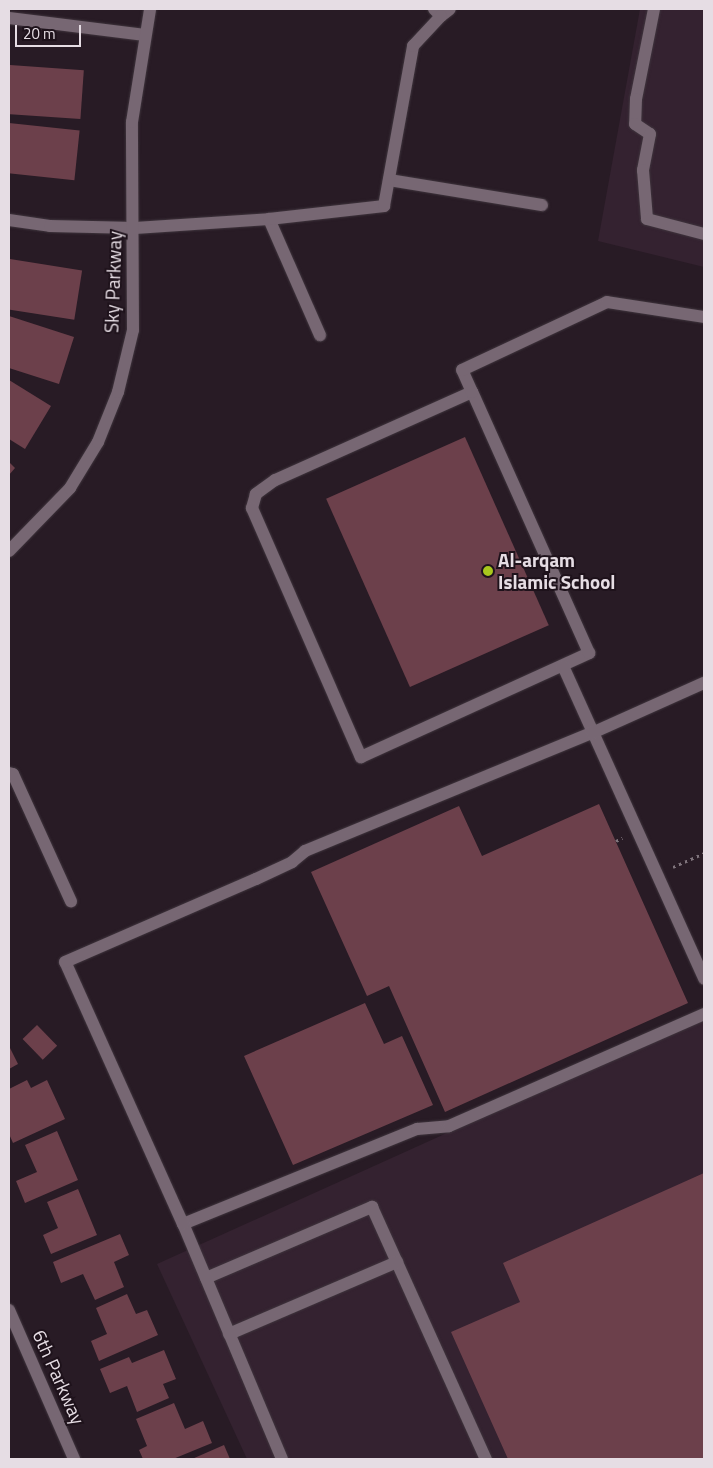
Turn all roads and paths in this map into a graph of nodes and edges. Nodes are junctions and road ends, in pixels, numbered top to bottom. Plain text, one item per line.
1 (150, 9) edge
2 (654, 9) edge
3 (442, 11) edge
4 (9, 18) edge
5 (145, 35) junction
6 (389, 180) junction
7 (542, 205) dead end
8 (269, 219) junction
9 (9, 220) edge
10 (135, 228) junction
11 (704, 234) edge
12 (704, 317) edge
13 (320, 335) dead end
14 (472, 392) junction
15 (9, 551) edge
16 (562, 666) junction
17 (704, 683) edge
18 (592, 733) junction
19 (9, 773) edge
20 (71, 901) dead end
21 (704, 976) edge
22 (704, 1014) edge
23 (182, 1224) junction
24 (397, 1262) junction
25 (206, 1278) junction
26 (9, 1310) edge
27 (229, 1334) junction
28 (74, 1459) edge
29 (282, 1459) edge
30 (486, 1459) edge

1 - 5 street, Sky Parkway
2 - 11 street
3 - 6 street
4 - 5 street
5 - 10 street, Sky Parkway
6 - 7 street
6 - 8 street
8 - 10 street
8 - 13 street
9 - 10 street
10 - 15 street, Sky Parkway
12 - 14 street
14 - 16 street
14 - 16 street
16 - 18 street
17 - 18 street
18 - 21 street
18 - 23 street
19 - 20 street
22 - 23 street
23 - 25 street
24 - 25 street
24 - 27 street
24 - 30 street
25 - 27 street
26 - 28 street, 6th Parkway
27 - 29 street

